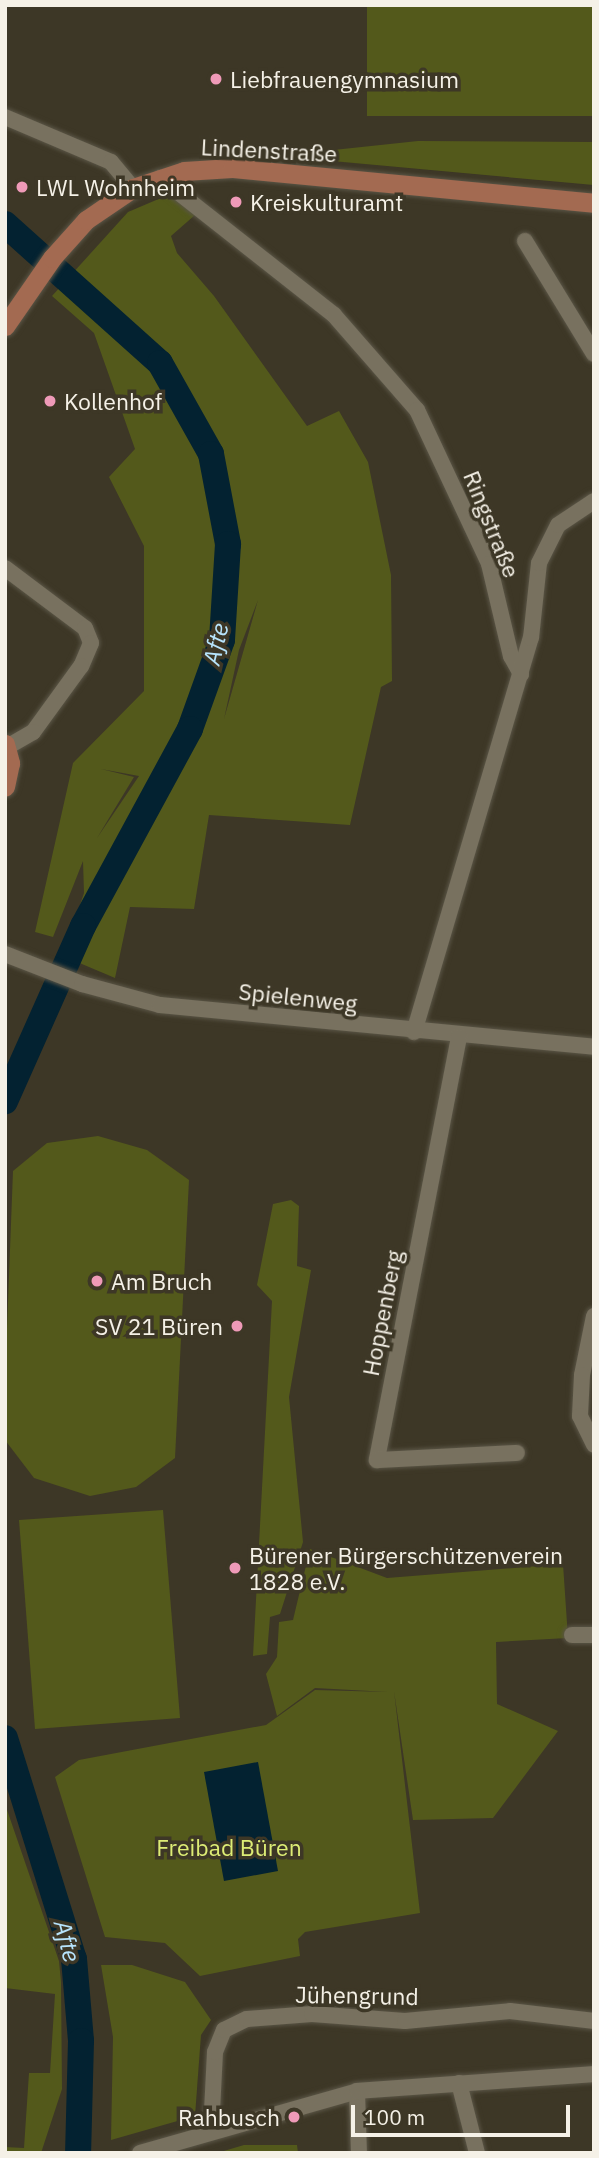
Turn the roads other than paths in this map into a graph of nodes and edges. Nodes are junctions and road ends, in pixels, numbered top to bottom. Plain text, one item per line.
1 (5, 117) edge
2 (160, 178) junction
3 (133, 188) junction
4 (594, 203) edge
5 (525, 241) dead end
6 (5, 326) edge
7 (594, 354) edge
8 (594, 501) edge
9 (5, 568) edge
10 (522, 674) junction
11 (6, 745) edge
12 (5, 786) edge
13 (5, 954) edge
14 (414, 1032) junction
15 (459, 1037) junction
16 (594, 1047) edge
17 (594, 1315) edge
18 (594, 1445) edge
19 (517, 1453) dead end
20 (572, 1635) dead end
21 (594, 1635) edge
22 (594, 2021) edge
23 (594, 2074) edge
24 (459, 2083) junction
25 (357, 2091) junction
26 (211, 2131) junction
27 (141, 2153) edge
28 (359, 2153) edge
29 (477, 2153) edge

1 - 3 street
2 - 3 main road, Lindenstraße
2 - 4 main road, Lindenstraße
2 - 10 street, Ringstraße
3 - 6 main road, Lindenstraße
5 - 7 street
8 - 10 street
9 - 11 street
10 - 14 street
11 - 12 main road
13 - 14 street, Spielenweg
14 - 15 street, Spielenweg
15 - 16 street, Spielenweg
15 - 19 street, Hoppenberg
17 - 18 street
20 - 21 street
22 - 26 street, Jühengrund
23 - 24 street
24 - 25 street
24 - 29 street
25 - 26 street
25 - 28 street
26 - 27 street

